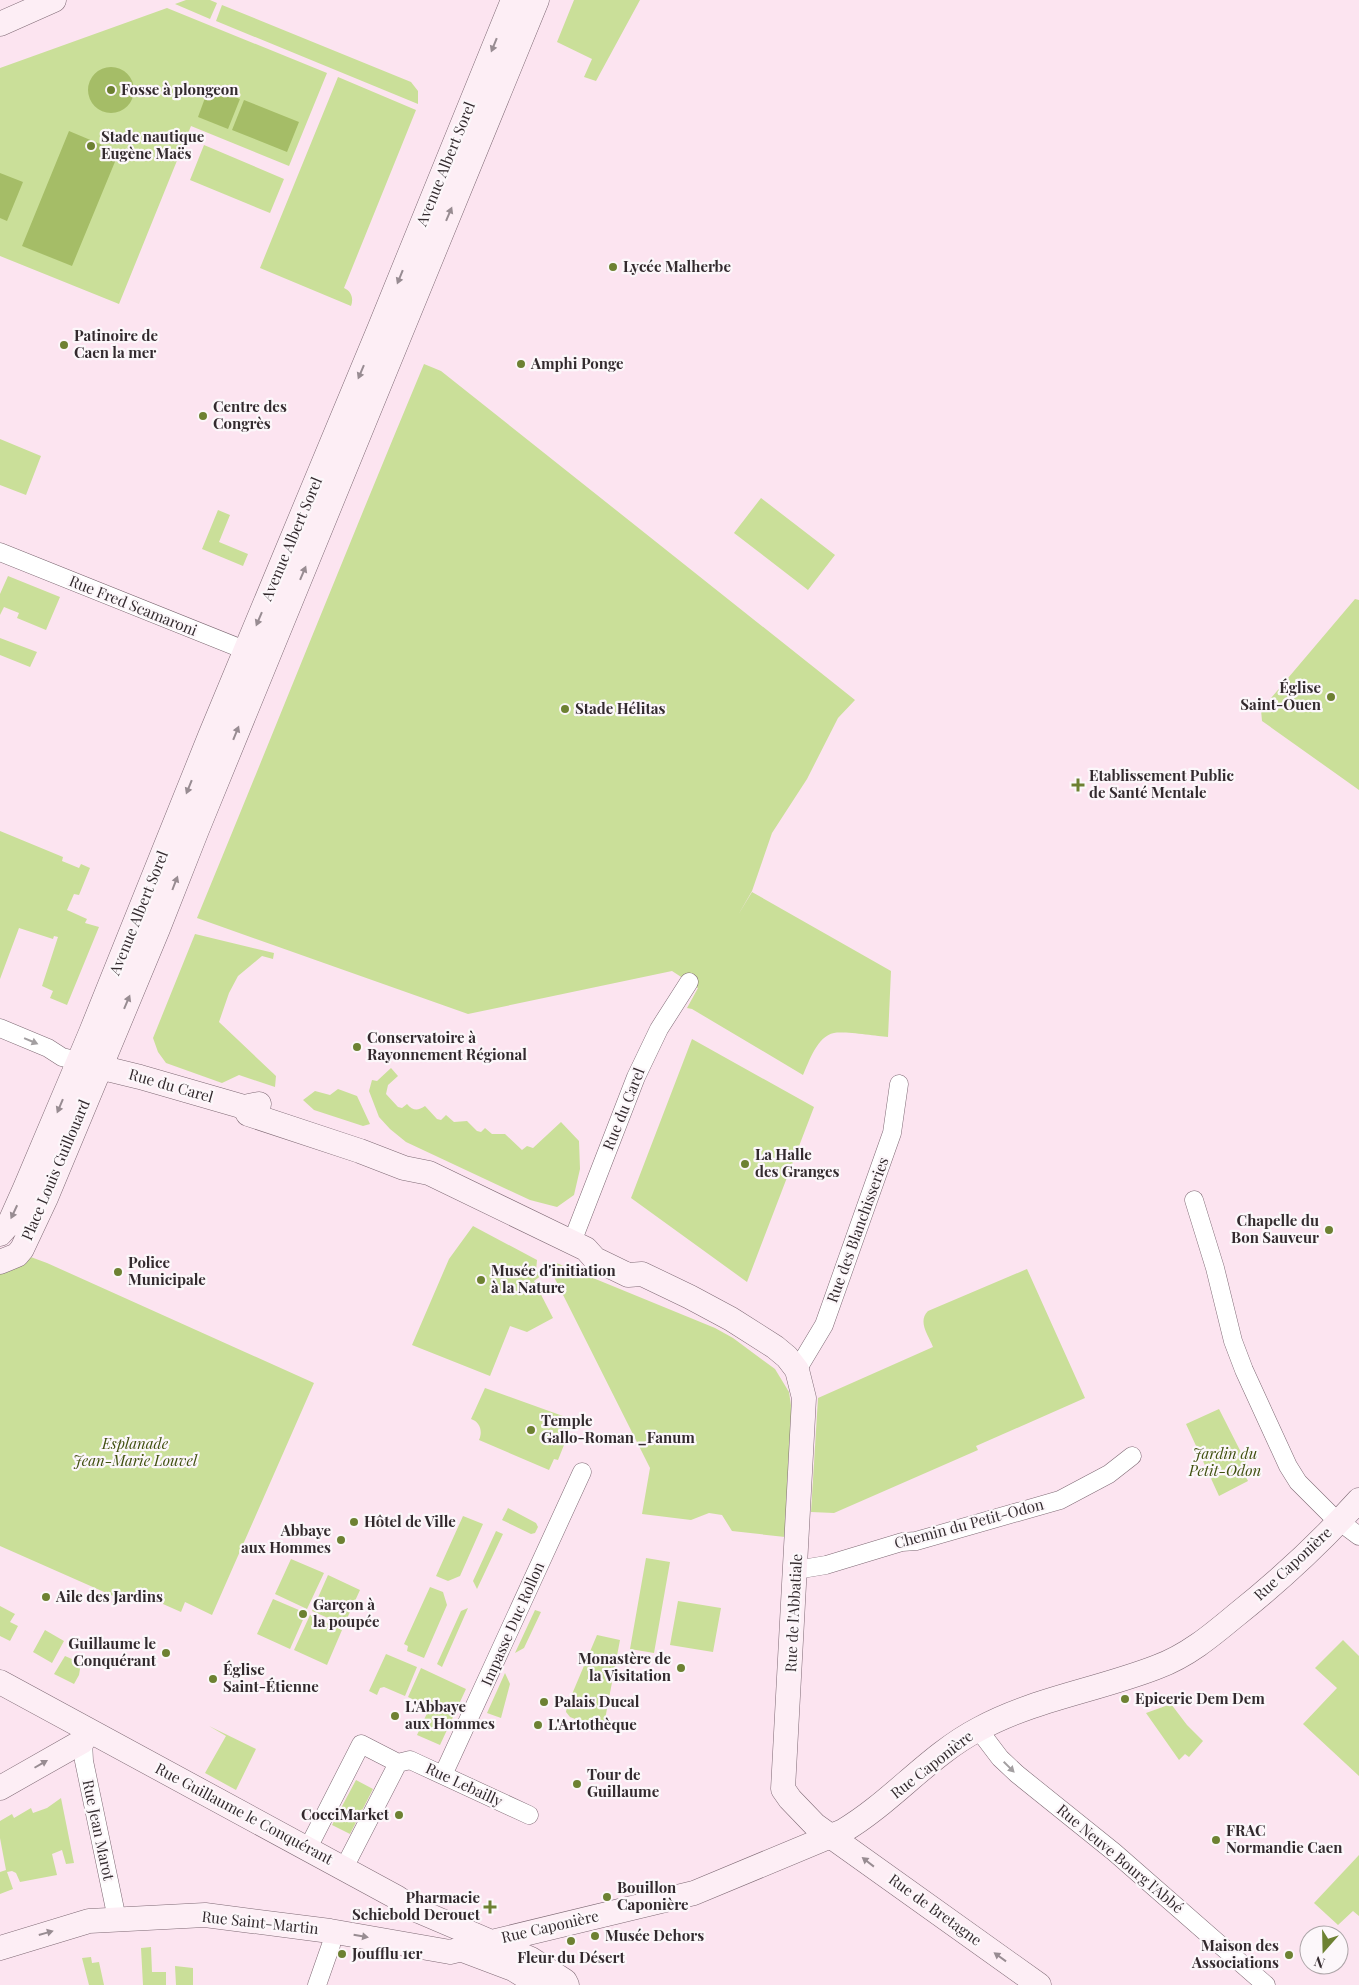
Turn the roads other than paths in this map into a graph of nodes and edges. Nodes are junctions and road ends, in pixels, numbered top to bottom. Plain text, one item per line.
1 (54, 0) edge
2 (513, 0) edge
3 (537, 0) edge
4 (0, 24) edge
5 (420, 256) junction
6 (0, 552) edge
7 (256, 655) junction
8 (689, 982) dead end
9 (0, 1028) edge
10 (80, 1062) junction
11 (899, 1084) dead end
12 (1194, 1200) dead end
13 (0, 1234) edge
14 (579, 1246) junction
15 (0, 1262) edge
16 (797, 1370) junction
17 (1132, 1456) dead end
18 (582, 1472) dead end
19 (1359, 1500) edge
20 (1340, 1521) junction
21 (1359, 1536) edge
22 (796, 1570) junction
23 (0, 1682) edge
24 (978, 1729) junction
25 (86, 1735) junction
26 (398, 1763) junction
27 (443, 1775) junction
28 (0, 1788) edge
29 (529, 1815) dead end
30 (831, 1835) junction
31 (308, 1848) junction
32 (344, 1868) junction
33 (117, 1919) junction
34 (490, 1942) junction
35 (331, 1945) dead end
36 (0, 1948) edge
37 (460, 1949) junction
38 (513, 1969) junction
39 (317, 1985) edge
40 (539, 1985) edge
41 (567, 1985) edge
42 (1039, 1985) edge
43 (1266, 1985) edge

1 - 4 main road
2 -> 5 main road, Avenue Albert Sorel
5 -> 3 main road, Avenue Albert Sorel
5 - 7 main road, Avenue Albert Sorel
6 - 7 street, Rue Fred Scamaroni
7 - 10 main road, Avenue Albert Sorel
8 - 14 street, Rue du Carel
9 -> 10 street
10 -> 13 main road, Place Louis Guillouard
10 - 14 main road, Rue du Carel
10 - 15 main road, Place Louis Guillouard
11 - 16 street, Rue des Blanchisseries
12 - 20 street
14 - 16 main road, Rue du Carel
16 - 22 main road, Rue de l'Abbatiale
17 - 22 street, Chemin du Petit-Odon
18 - 27 street, Impasse Duc Rollon
19 - 20 main road, Rue Caponière
20 - 21 street
20 - 24 main road, Rue Caponière
22 - 30 main road, Rue de l'Abbatiale
23 - 25 main road, Rue Guillaume le Conquérant
24 - 30 main road, Rue Caponière
24 -> 43 street, Rue Neuve Bourg l'Abbé
28 -> 25 main road
25 - 31 main road, Rue Guillaume le Conquérant
25 - 33 street, Rue Jean Marot
26 - 27 street, Rue Lebailly
26 - 31 street
26 - 32 street
27 - 29 street, Rue Lebailly
30 - 34 main road, Rue Caponière
42 -> 30 main road, Rue de Bretagne
31 - 32 main road, Rue Guillaume le Conquérant
32 - 34 main road, Rue Guillaume le Conquérant
36 -> 33 main road, Rue Saint-Martin
33 -> 37 main road, Rue Saint-Martin
34 - 37 main road, Rue Saint-Martin
34 - 38 main road
34 - 41 main road, Rue Guillaume le Conquérant
35 - 39 street
37 - 38 main road
38 - 40 main road

